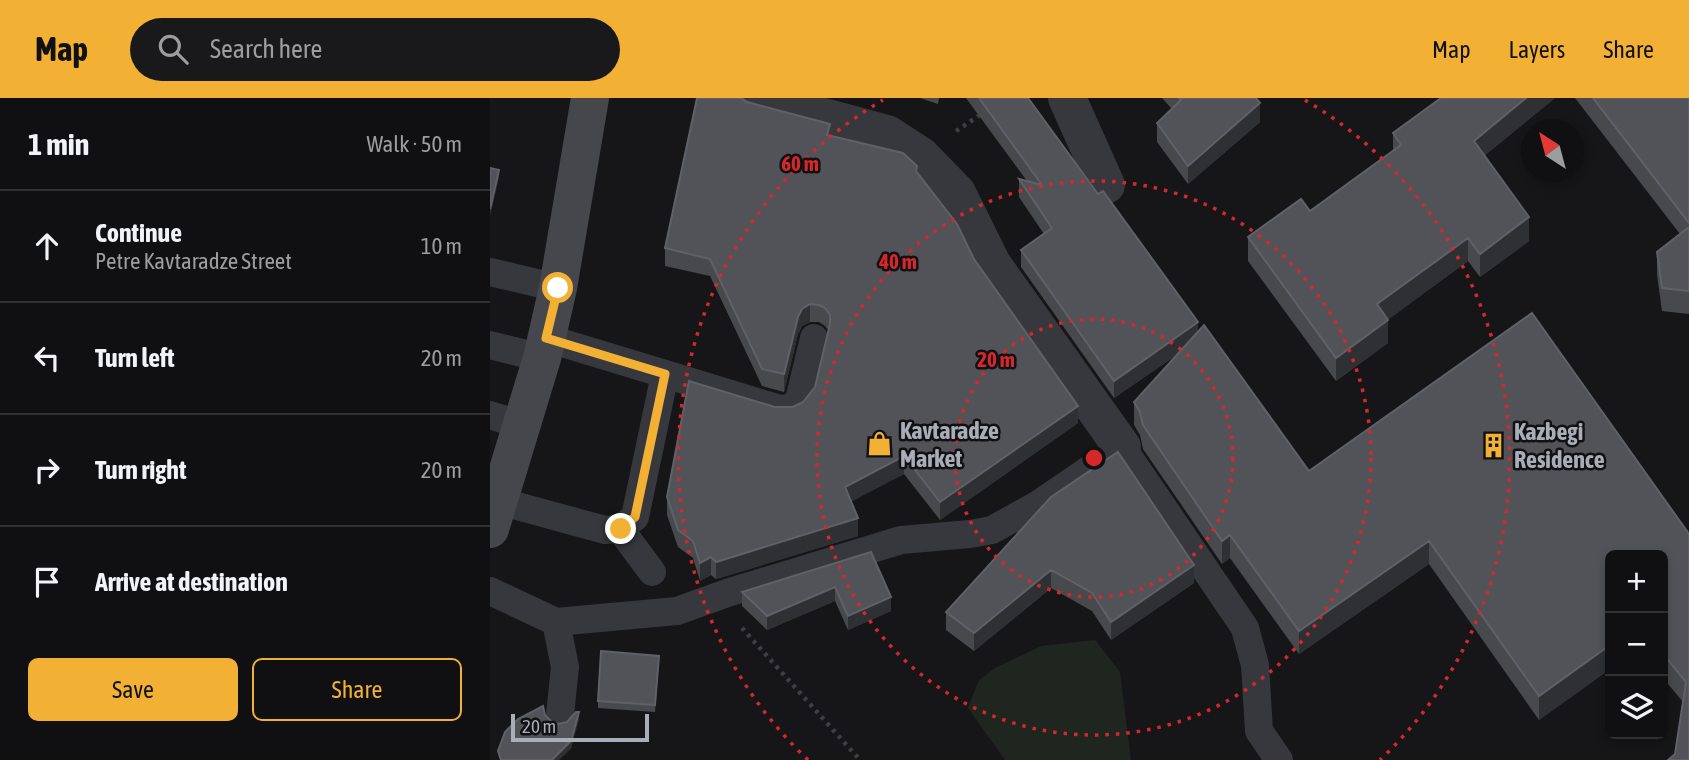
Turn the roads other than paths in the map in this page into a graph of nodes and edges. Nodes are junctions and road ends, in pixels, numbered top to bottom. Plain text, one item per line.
1 (590, 98) edge
2 (752, 98) edge
3 (1067, 98) edge
4 (1106, 186) dead end
5 (490, 272) edge
6 (558, 288) junction
7 (814, 338) dead end
8 (490, 345) edge
9 (544, 348) junction
10 (665, 374) junction
11 (506, 420) edge
12 (1122, 447) junction
13 (494, 515) edge
14 (621, 529) junction
15 (652, 572) dead end
16 (490, 591) edge
17 (556, 622) junction
18 (560, 715) dead end
19 (1279, 760) edge

1 - 6 main road
2 - 12 street
3 - 4 street
5 - 6 lane
6 - 9 main road
7 - 10 lane
8 - 9 lane
9 - 10 lane
9 - 11 main road
10 - 14 lane
11 - 13 main road
12 - 17 lane
12 - 19 lane
13 - 14 lane
14 - 15 lane
16 - 17 lane
17 - 18 lane

